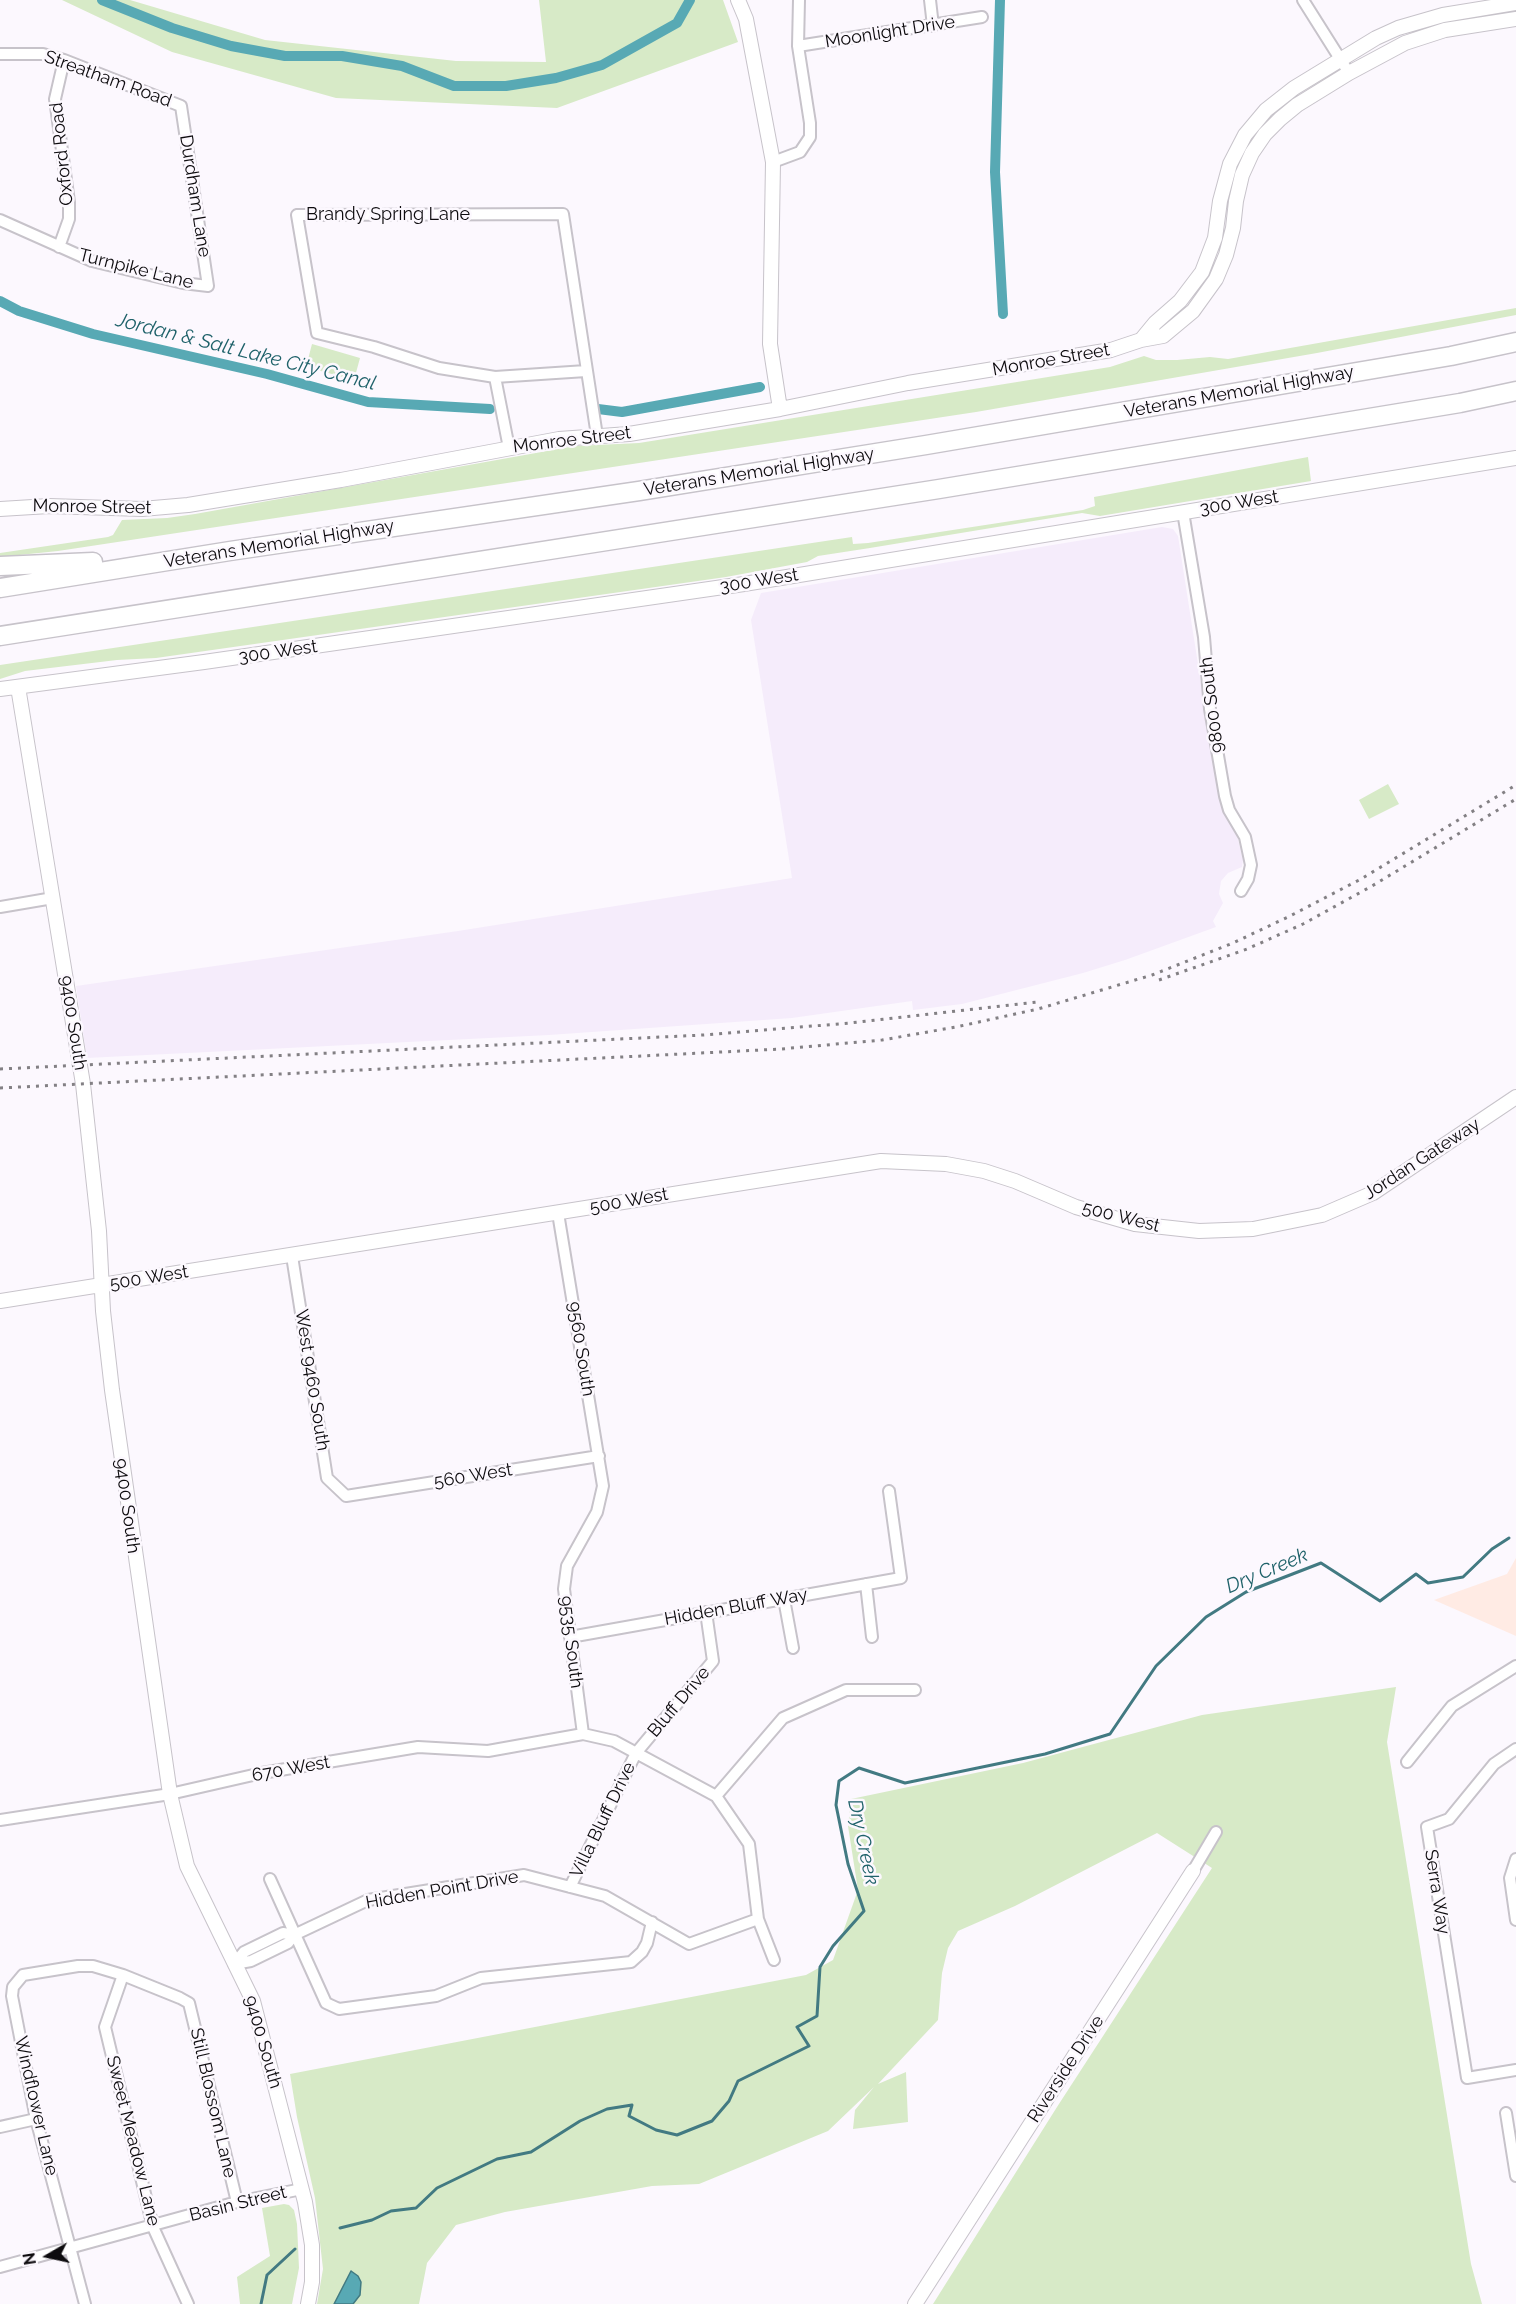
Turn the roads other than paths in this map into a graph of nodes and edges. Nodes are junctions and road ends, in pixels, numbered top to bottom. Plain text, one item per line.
1 (738, 0) edge
2 (799, 0) edge
3 (930, 0) edge
4 (1303, 0) edge
5 (1516, 3) edge
6 (982, 17) dead end
7 (1516, 19) edge
8 (933, 26) junction
9 (798, 46) junction
10 (0, 54) edge
11 (1340, 59) junction
12 (64, 60) junction
13 (1349, 73) junction
14 (180, 106) joint
15 (773, 162) junction
16 (0, 220) edge
17 (58, 247) junction
18 (208, 286) joint
19 (1141, 340) junction
20 (1516, 342) edge
21 (586, 371) junction
22 (495, 376) junction
23 (1516, 391) edge
24 (780, 409) junction
25 (597, 436) junction
26 (509, 448) junction
27 (1516, 458) edge
28 (0, 509) edge
29 (1183, 512) junction
30 (230, 551) junction
31 (0, 566) edge
32 (0, 588) edge
33 (0, 636) edge
34 (18, 687) junction
35 (0, 689) edge
36 (1241, 891) dead end
37 (52, 898) junction
38 (0, 907) edge
39 (1516, 1097) edge
40 (558, 1213) junction
41 (1253, 1229) joint
42 (292, 1256) junction
43 (102, 1285) junction
44 (0, 1301) edge
45 (599, 1456) junction
46 (603, 1486) joint
47 (889, 1491) dead end
48 (346, 1496) joint
49 (866, 1584) junction
50 (784, 1599) junction
51 (706, 1612) junction
52 (570, 1636) junction
53 (872, 1637) dead end
54 (793, 1648) dead end
55 (1516, 1666) edge
56 (915, 1690) dead end
57 (583, 1734) junction
58 (1516, 1749) edge
59 (636, 1753) junction
60 (1407, 1762) dead end
61 (170, 1794) junction
62 (716, 1796) junction
63 (0, 1820) edge
64 (1216, 1833) dead end
65 (1516, 1859) edge
66 (1193, 1871) joint
67 (270, 1879) dead end
68 (570, 1887) junction
69 (758, 1919) junction
70 (1516, 1920) edge
71 (652, 1922) junction
72 (294, 1935) junction
73 (774, 1960) dead end
74 (234, 1964) junction
75 (123, 1975) junction
76 (189, 2003) joint
77 (1516, 2070) edge
78 (1506, 2113) dead end
79 (36, 2119) junction
80 (0, 2127) edge
81 (1515, 2163) edge
82 (1516, 2176) edge
83 (302, 2189) junction
84 (237, 2202) junction
85 (153, 2227) junction
86 (72, 2247) junction
87 (0, 2267) edge
88 (85, 2304) edge
89 (188, 2304) edge
90 (308, 2304) edge
91 (915, 2304) edge

1 - 15 street
2 - 9 street
3 - 8 street
4 - 11 street
5 - 11 street, Monroe Street
6 - 8 street, Moonlight Drive
7 - 13 street, Monroe Street
8 - 9 street, Moonlight Drive
9 - 15 street
10 - 12 street, Streatham Road
11 - 13 street
11 - 19 street, Monroe Street
12 - 14 street, Streatham Road
12 - 17 street, Oxford Road
13 - 19 street, Monroe Street
14 - 18 street, Durdham Lane
15 - 24 street
16 - 17 street, Turnpike Lane
17 - 18 street, Turnpike Lane
19 - 24 street, Monroe Street
20 - 30 highway, Veterans Memorial Highway
21 - 22 street
21 - 22 street, Brandy Spring Lane
21 - 25 street
22 - 26 street
23 - 33 highway
24 - 25 street, Monroe Street
25 - 26 street, Monroe Street
26 - 28 street, Monroe Street
27 - 29 street, 300 West
29 - 34 street, 300 West
29 - 36 street, 9800 South
30 - 31 highway
30 - 32 highway, Veterans Memorial Highway
34 - 35 street, 300 West
34 - 37 street, 9400 South
37 - 38 street
37 - 43 street, 9400 South
39 - 41 street, Jordan Gateway
40 - 41 street, 500 West
40 - 42 street, 500 West
40 - 45 street, 9560 South
42 - 43 street, 500 West
42 - 48 street, West 9460 South
43 - 44 street, 500 West
43 - 61 street, 9400 South
45 - 46 street, 9560 South
45 - 48 street, 560 West
46 - 52 street, 9535 South
47 - 49 street, Hidden Bluff Way
49 - 50 street, Hidden Bluff Way
49 - 53 street
50 - 51 street, Hidden Bluff Way
50 - 54 street
51 - 52 street, Hidden Bluff Way
51 - 59 street, Bluff Drive
52 - 57 street, 9535 South
55 - 60 street
56 - 62 street
57 - 59 street
57 - 61 street, 670 West
58 - 77 street, Serra Way
59 - 62 street
59 - 68 street, Villa Bluff Drive
61 - 63 street, 670 West
61 - 74 street, 9400 South
62 - 69 street
64 - 66 street, Riverside Drive
65 - 70 street
66 - 91 street, Riverside Drive
67 - 72 street
68 - 71 street, Hidden Point Drive
68 - 72 street, Hidden Point Drive
69 - 71 street, Hidden Point Drive
69 - 73 street
71 - 72 street
72 - 74 street, Hidden Point Drive
74 - 83 street, 9400 South
75 - 76 street, Windflower Lane
75 - 79 street, Windflower Lane
75 - 85 street, Sweet Meadow Lane
76 - 84 street, Still Blossom Lane
78 - 81 street
79 - 80 street
79 - 86 street, Windflower Lane
81 - 82 street
83 - 84 street, Basin Street
83 - 90 street, 9400 South
84 - 85 street, Basin Street
85 - 86 street, Basin Street
85 - 89 street, Sweet Meadow Lane
86 - 87 street, Basin Street
86 - 88 street, Windflower Lane

